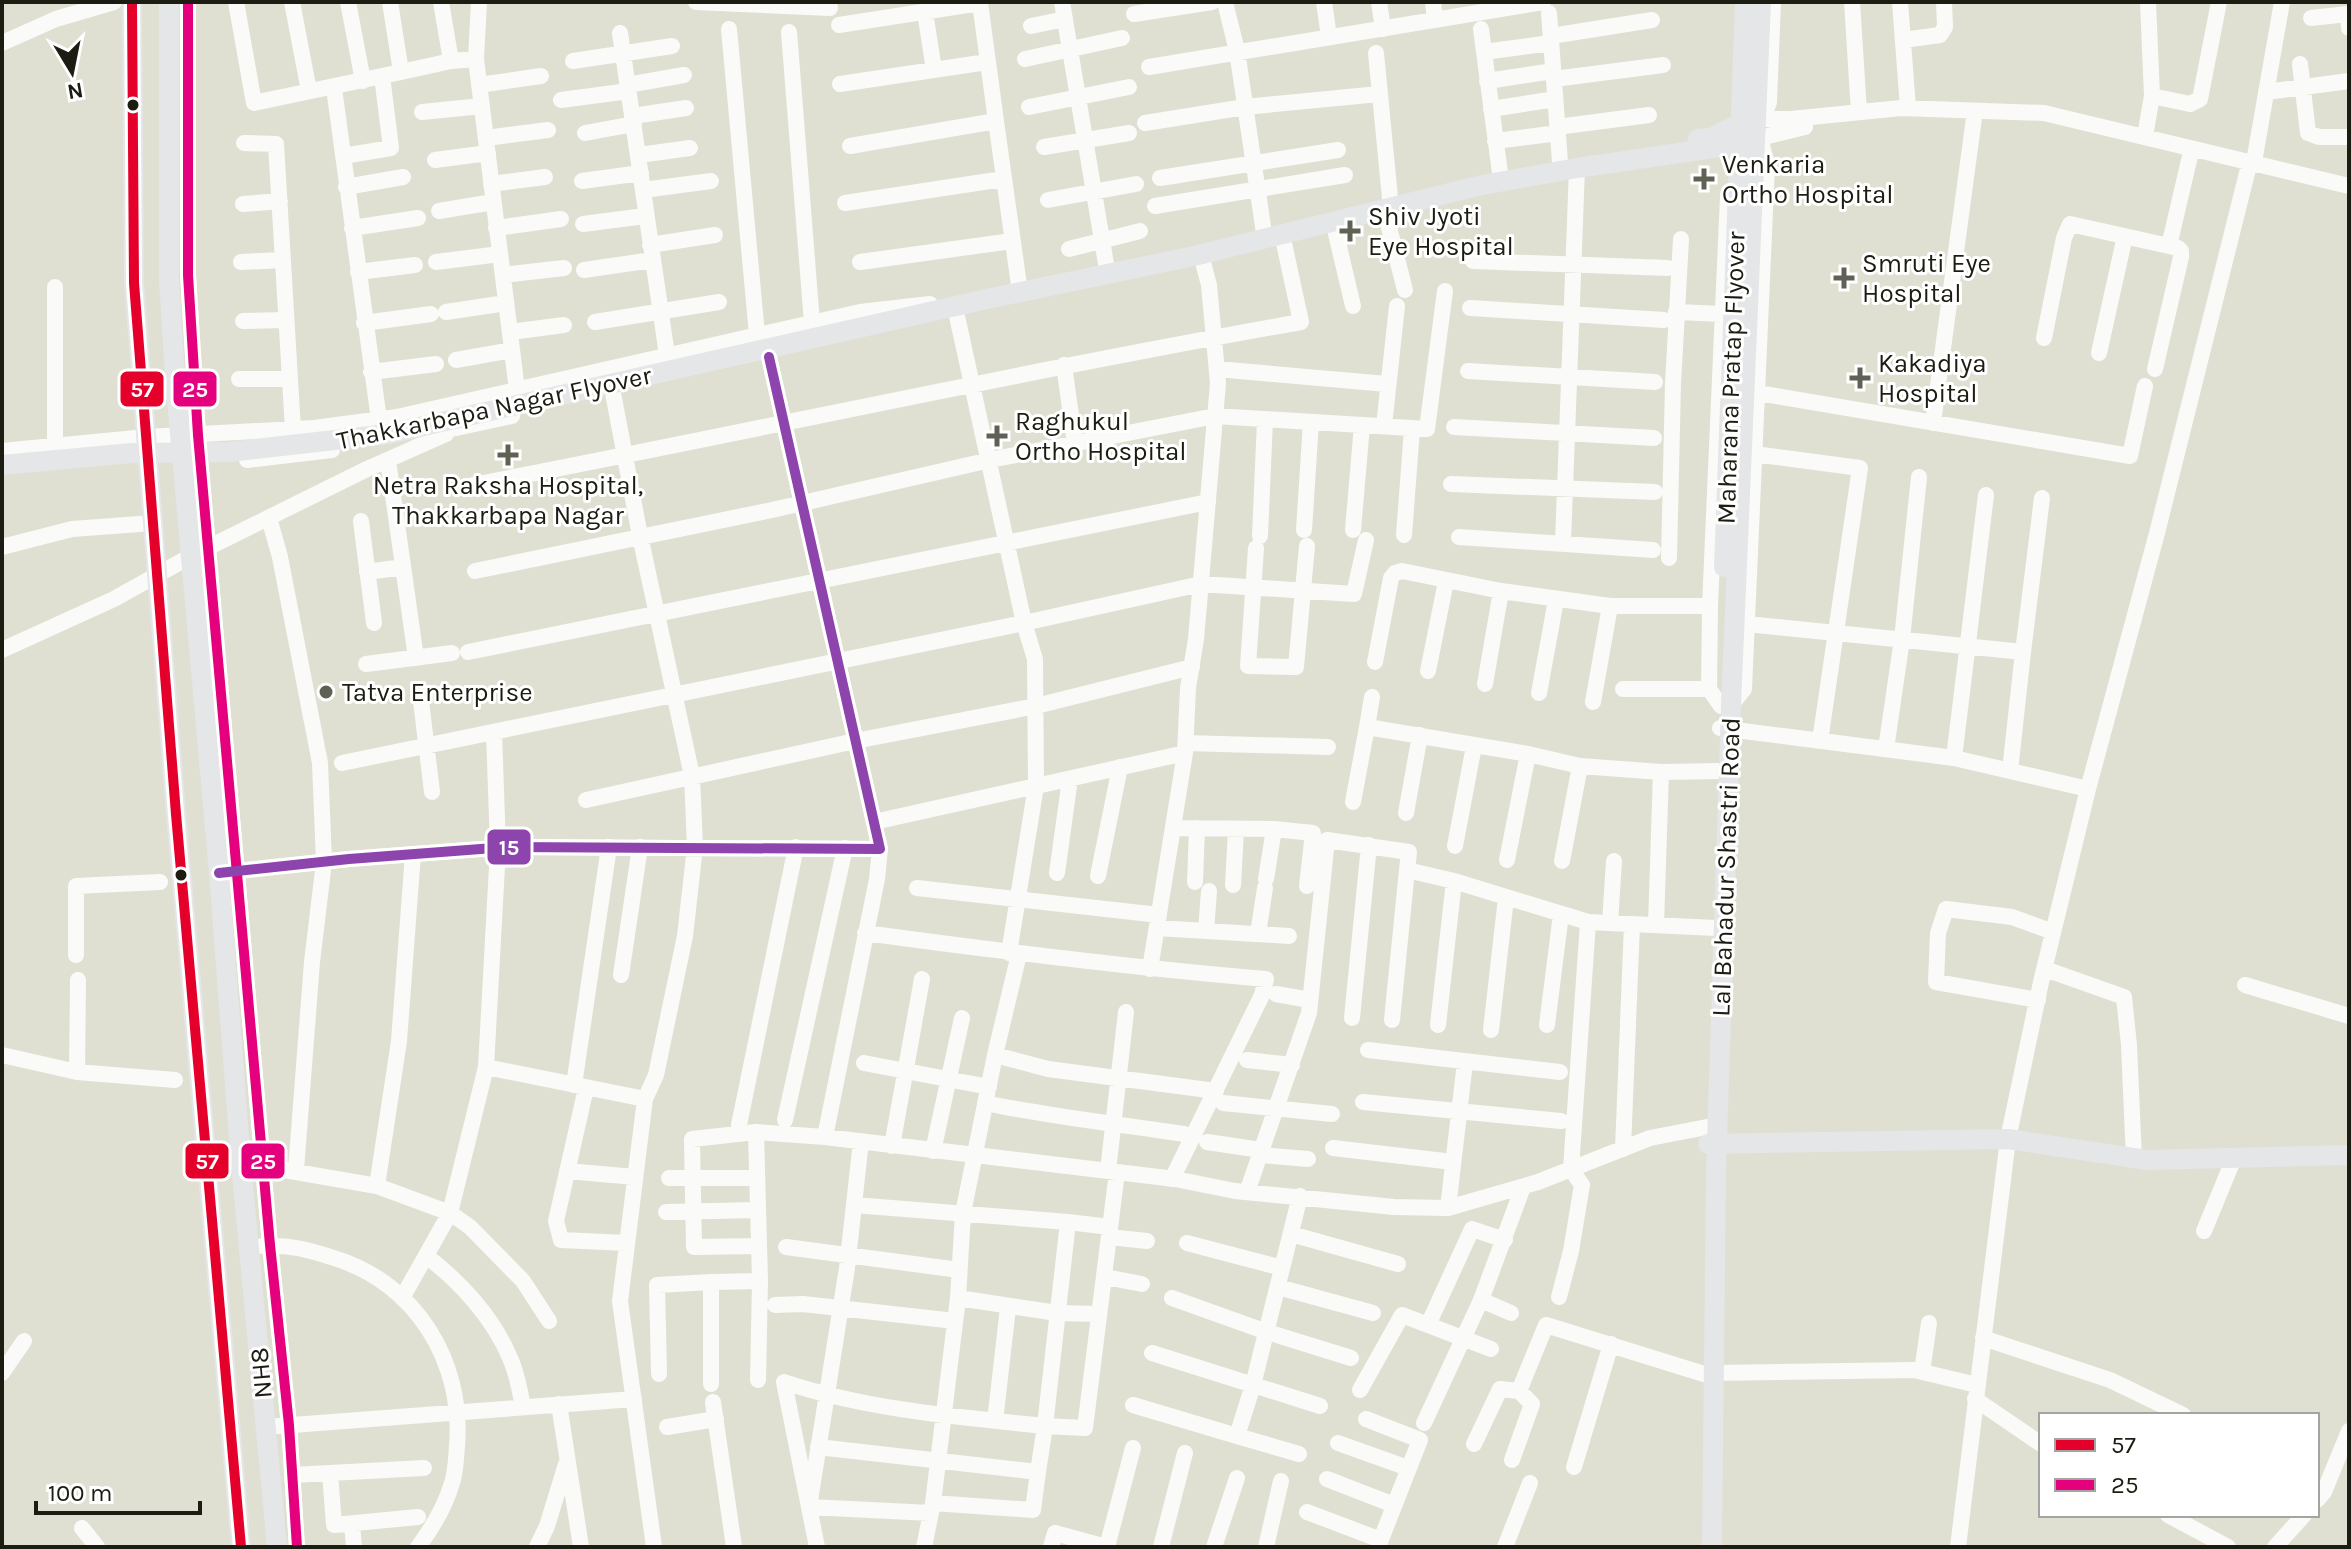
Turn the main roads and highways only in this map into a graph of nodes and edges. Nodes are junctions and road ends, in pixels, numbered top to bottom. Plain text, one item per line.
1 (132, 2) edge
2 (169, 2) edge
3 (1745, 2) edge
4 (1761, 2) edge
5 (1739, 129) junction
6 (1568, 165) junction
7 (1387, 203) junction
8 (1273, 234) junction
9 (1200, 251) junction
10 (932, 308) junction
11 (868, 322) junction
12 (2, 458) edge
13 (2, 465) edge
14 (1727, 671) junction
15 (1720, 700) joint
16 (1725, 728) junction
17 (1711, 1138) junction
18 (2349, 1155) edge
19 (1709, 1373) junction
20 (241, 1547) edge
21 (277, 1547) edge
22 (1702, 1547) edge
23 (1712, 1547) edge

1 - 20 main road, NH8
2 - 21 main road, NH8
3 - 14 main road, Maharana Pratap Flyover
4 - 14 main road, Maharana Pratap Flyover
5 - 5 main road
5 - 6 main road
6 - 7 main road
6 - 7 main road
7 - 8 main road
7 - 8 main road
8 - 9 main road
9 - 10 main road
9 - 10 main road
10 - 11 main road, Thakkarbapa Nagar Flyover
11 - 12 main road, Thakkarbapa Nagar Flyover
11 - 13 main road, Thakkarbapa Nagar Flyover
14 - 15 main road, Maharana Pratap Flyover
15 - 16 main road, Lal Bahadur Shastri Road
16 - 17 main road, Lal Bahadur Shastri Road
16 - 17 main road
17 - 18 main road
17 - 19 main road, Lal Bahadur Shastri Road
19 - 22 main road
19 - 23 main road, Lal Bahadur Shastri Road

